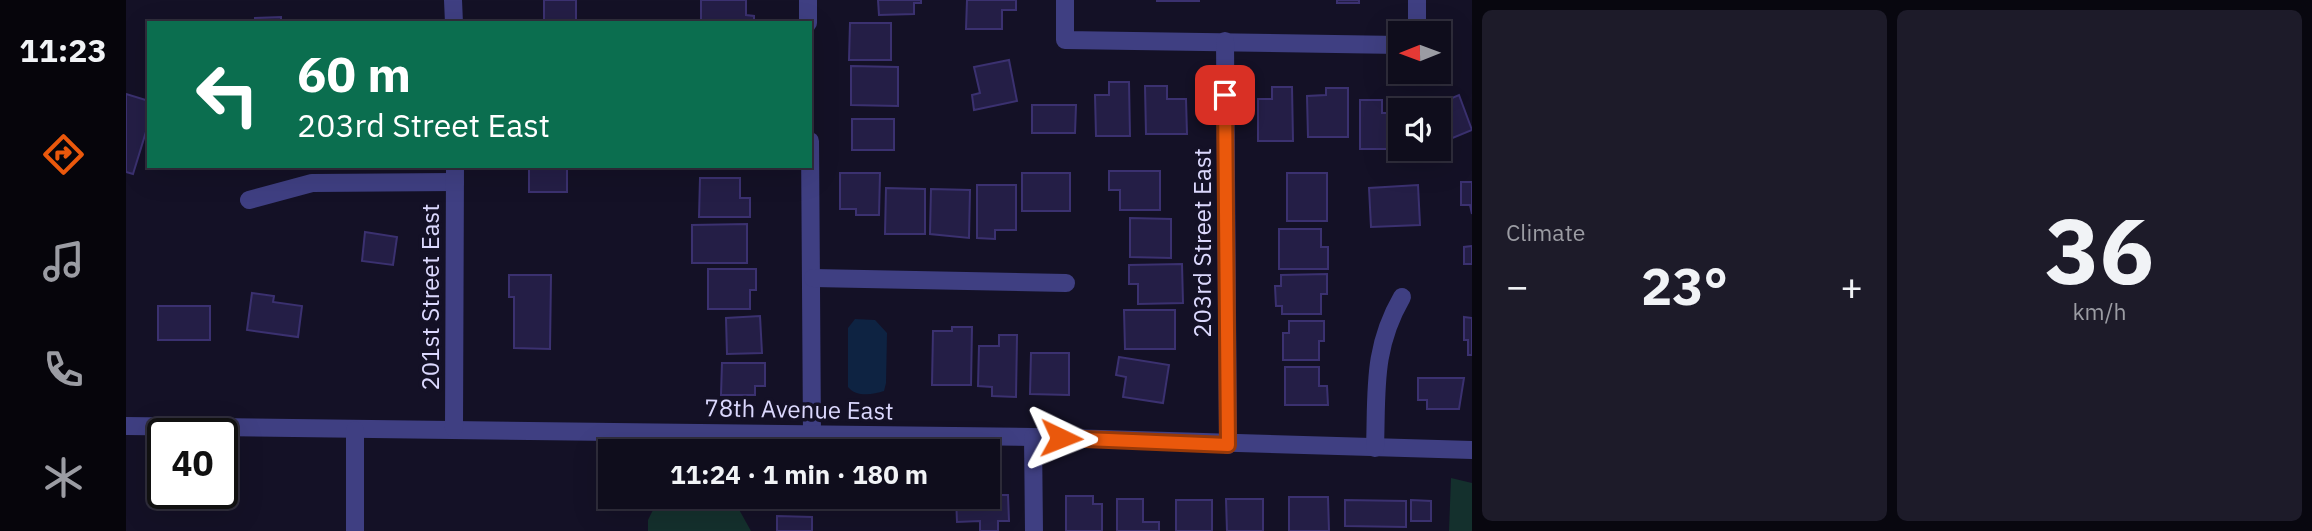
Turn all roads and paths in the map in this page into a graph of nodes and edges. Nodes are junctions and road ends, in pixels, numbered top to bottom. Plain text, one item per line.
1 (453, 0) edge
2 (808, 0) edge
3 (1065, 0) edge
4 (1417, 0) edge
5 (454, 21) edge
6 (808, 21) edge
7 (1417, 21) edge
8 (1225, 41) junction
9 (1388, 45) edge
10 (811, 168) edge
11 (455, 174) edge
12 (249, 200) dead end
13 (813, 278) junction
14 (1066, 283) dead end
15 (1402, 297) dead end
16 (126, 426) edge
17 (454, 428) junction
18 (355, 430) junction
19 (812, 434) junction
20 (1033, 437) junction
21 (1228, 445) junction
22 (1375, 448) junction
23 (1472, 450) edge
24 (355, 531) edge
25 (1034, 531) edge

1 - 5 street
2 - 6 street
3 - 8 street
4 - 7 street
8 - 9 street
8 - 21 street, 203rd Street East
10 - 13 street
11 - 12 street
11 - 17 street, 201st Street East
13 - 14 street
13 - 19 street
15 - 22 street
16 - 18 street, 78th Avenue East
17 - 18 street, 78th Avenue East
17 - 19 street, 78th Avenue East
18 - 24 street
19 - 20 street, 78th Avenue East
20 - 21 street, 78th Avenue East
20 - 25 street
21 - 22 street, 78th Avenue East
22 - 23 street, 78th Avenue East

